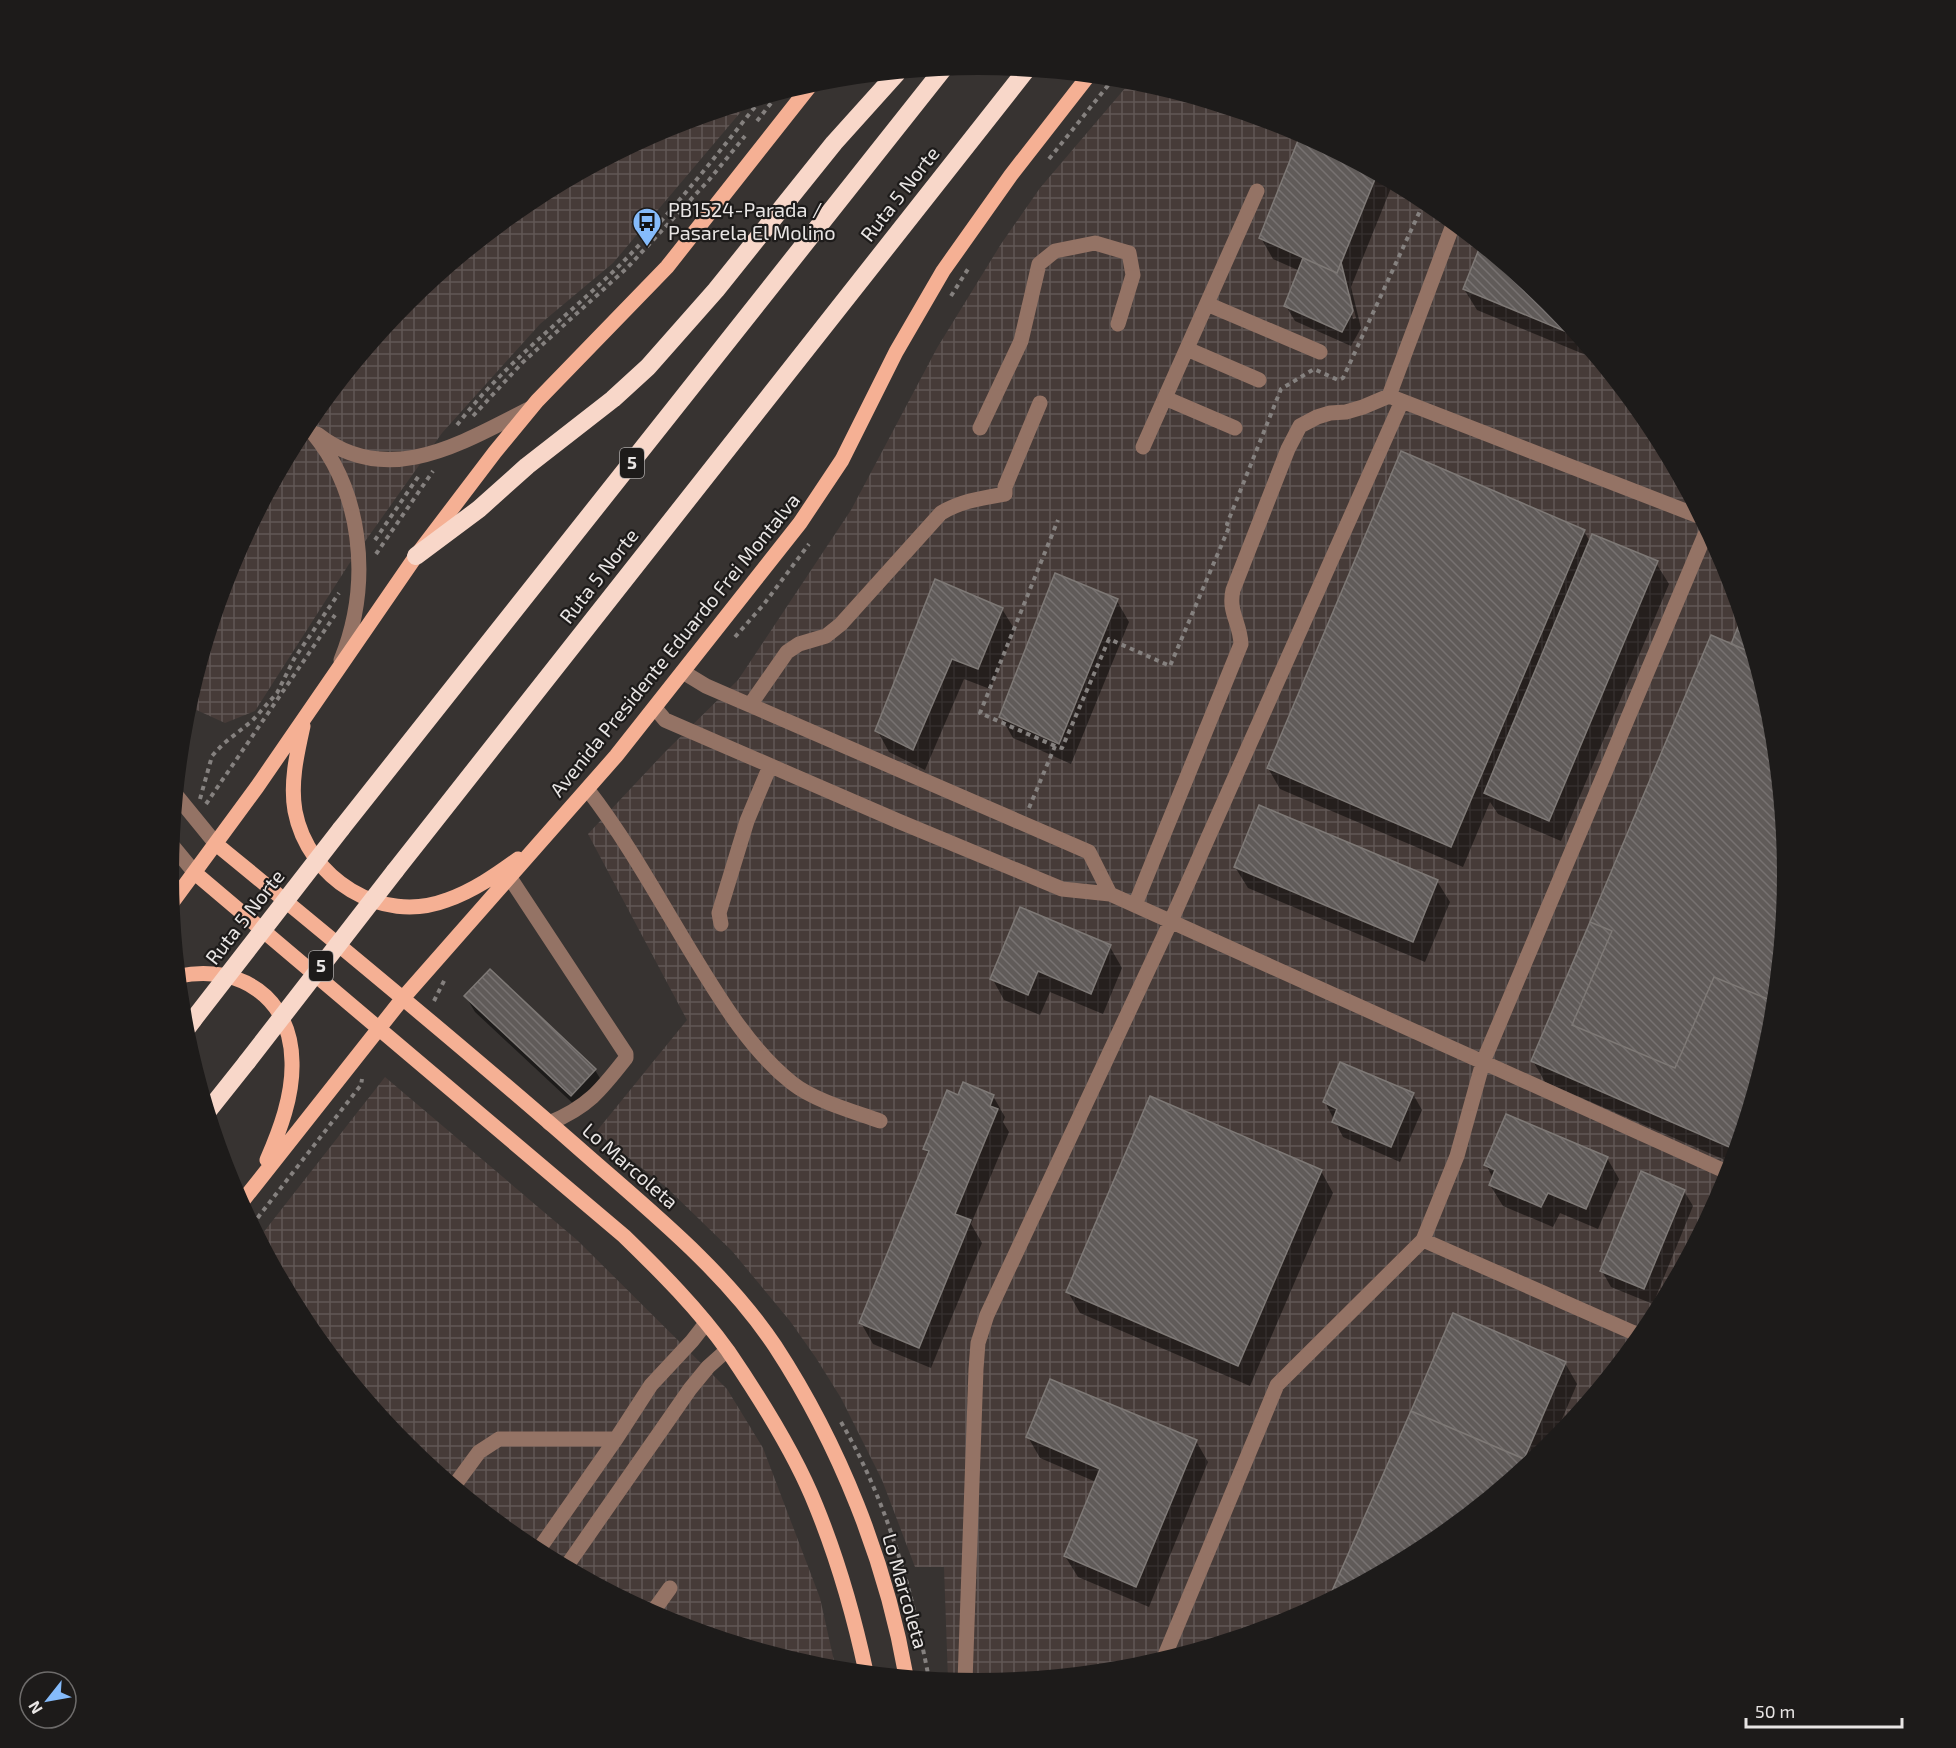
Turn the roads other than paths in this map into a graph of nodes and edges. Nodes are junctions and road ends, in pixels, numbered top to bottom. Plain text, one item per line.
1 (938, 77) edge
2 (1021, 77) edge
3 (889, 81) edge
4 (1083, 82) edge
5 (803, 94) edge
6 (1257, 191) dead end
7 (1451, 231) edge
8 (1207, 304) junction
9 (1118, 324) dead end
10 (1187, 349) junction
11 (1320, 352) dead end
12 (1259, 380) dead end
13 (1165, 398) junction
14 (1395, 399) junction
15 (1040, 403) dead end
16 (531, 408) junction
17 (980, 428) dead end
18 (1234, 428) dead end
19 (314, 431) edge
20 (312, 433) edge
21 (1143, 447) dead end
22 (1691, 513) edge
23 (1703, 539) edge
24 (416, 556) junction
25 (339, 666) junction
26 (683, 672) junction
27 (750, 705) junction
28 (655, 708) junction
29 (304, 717) junction
30 (770, 766) junction
31 (588, 790) junction
32 (183, 803) edge
33 (216, 844) junction
34 (538, 846) junction
35 (180, 855) edge
36 (195, 873) junction
37 (510, 878) junction
38 (180, 893) edge
39 (1110, 894) junction
40 (1135, 904) junction
41 (1171, 921) junction
42 (721, 924) dead end
43 (186, 976) edge
44 (403, 999) junction
45 (193, 1021) edge
46 (378, 1030) junction
47 (1483, 1062) junction
48 (213, 1105) edge
49 (880, 1121) dead end
50 (549, 1123) junction
51 (1720, 1169) edge
52 (259, 1180) junction
53 (247, 1195) edge
54 (1423, 1240) junction
55 (706, 1323) junction
56 (1632, 1332) edge
57 (727, 1350) junction
58 (616, 1438) junction
59 (458, 1481) edge
60 (543, 1544) edge
61 (570, 1561) edge
62 (670, 1588) dead end
63 (657, 1605) edge
64 (1167, 1650) edge
65 (864, 1664) edge
66 (904, 1669) edge
67 (965, 1673) edge

1 - 45 highway, Ruta 5 Norte / 5, bridge
2 - 48 highway, Ruta 5 Norte / 5, bridge
3 - 24 highway
4 - 26 main road, Avenida Presidente Eduardo Frei Montalva
5 - 16 main road
6 - 8 street
7 - 14 street
8 - 10 street
8 - 11 street
9 - 17 street
10 - 12 street
10 - 13 street
13 - 18 street
13 - 21 street
14 - 22 street
14 - 40 street
14 - 41 street
15 - 27 street
16 - 19 street
16 - 24 main road
20 - 25 street
23 - 47 street
24 - 25 main road
25 - 29 main road
26 - 27 street
26 - 28 main road, Avenida Presidente Eduardo Frei Montalva
27 - 39 street
28 - 30 street
28 - 31 main road, Avenida Presidente Eduardo Frei Montalva
29 - 33 main road
29 - 34 main road
30 - 39 street
30 - 42 street
31 - 34 main road, Avenida Presidente Eduardo Frei Montalva
31 - 49 street
32 - 33 street, Lo Marcoleta
33 - 36 main road
33 - 44 main road, Lo Marcoleta
34 - 37 main road, Avenida Presidente Eduardo Frei Montalva
35 - 36 street
36 - 38 main road
36 - 46 main road
37 - 44 main road, Avenida Presidente Eduardo Frei Montalva
37 - 50 street
39 - 40 street
40 - 41 street
41 - 47 street
41 - 67 street
43 - 52 main road
44 - 46 main road, Avenida Presidente Eduardo Frei Montalva
44 - 50 main road, Lo Marcoleta
46 - 52 main road, Avenida Presidente Eduardo Frei Montalva
46 - 55 main road
47 - 51 street
47 - 54 street
50 - 66 main road, Lo Marcoleta
52 - 53 main road, Avenida Presidente Eduardo Frei Montalva
54 - 56 street
54 - 64 street
55 - 57 main road
55 - 58 street
57 - 61 street
57 - 65 main road
58 - 59 street
58 - 60 street
62 - 63 street

